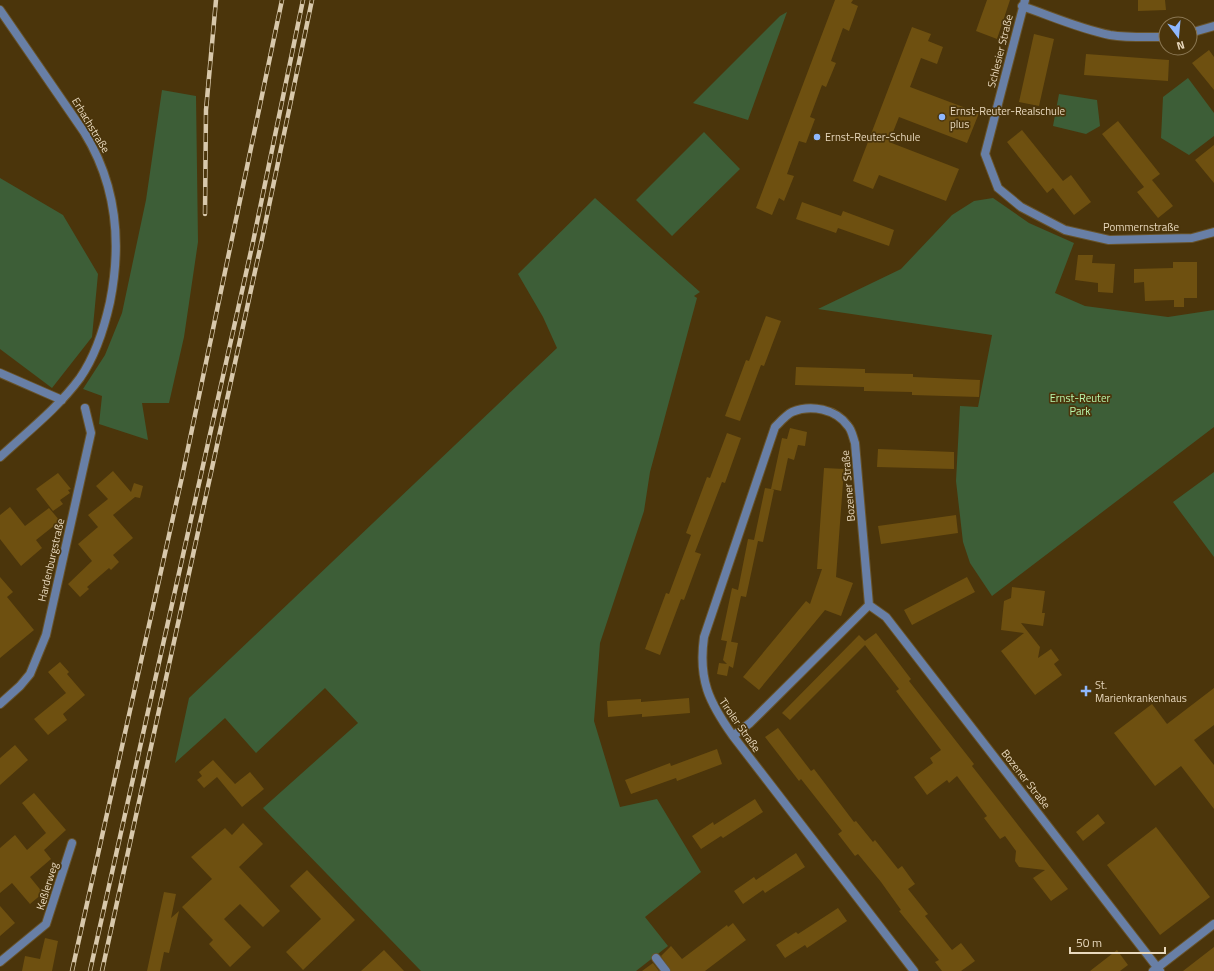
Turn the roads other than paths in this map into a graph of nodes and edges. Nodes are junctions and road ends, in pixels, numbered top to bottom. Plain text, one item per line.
1 (1024, 3) edge
2 (0, 10) edge
3 (1214, 26) edge
4 (1198, 31) edge
5 (1158, 37) edge
6 (997, 107) joint
7 (1214, 232) edge
8 (0, 373) edge
9 (62, 400) junction
10 (85, 408) dead end
11 (775, 427) joint
12 (0, 457) edge
13 (869, 605) junction
14 (0, 704) edge
15 (733, 736) junction
16 (72, 843) dead end
17 (1214, 924) edge
18 (656, 958) dead end
19 (0, 962) edge
20 (1157, 970) edge
21 (666, 971) edge
22 (914, 971) edge

1 - 5 street
1 - 6 street, Schlesier Straße
2 - 9 street, Erbachstraße
3 - 4 street
6 - 7 street, Pommernstraße
8 - 9 street
9 - 12 street, Erbachstraße
10 - 14 street, Hardenburgstraße
11 - 13 street, Bozener Straße
11 - 15 street, Tiroler Straße
13 - 15 street
13 - 20 street, Bozener Straße
15 - 22 street, Tiroler Straße
16 - 19 street, Keßlerweg
17 - 20 street
18 - 21 street

